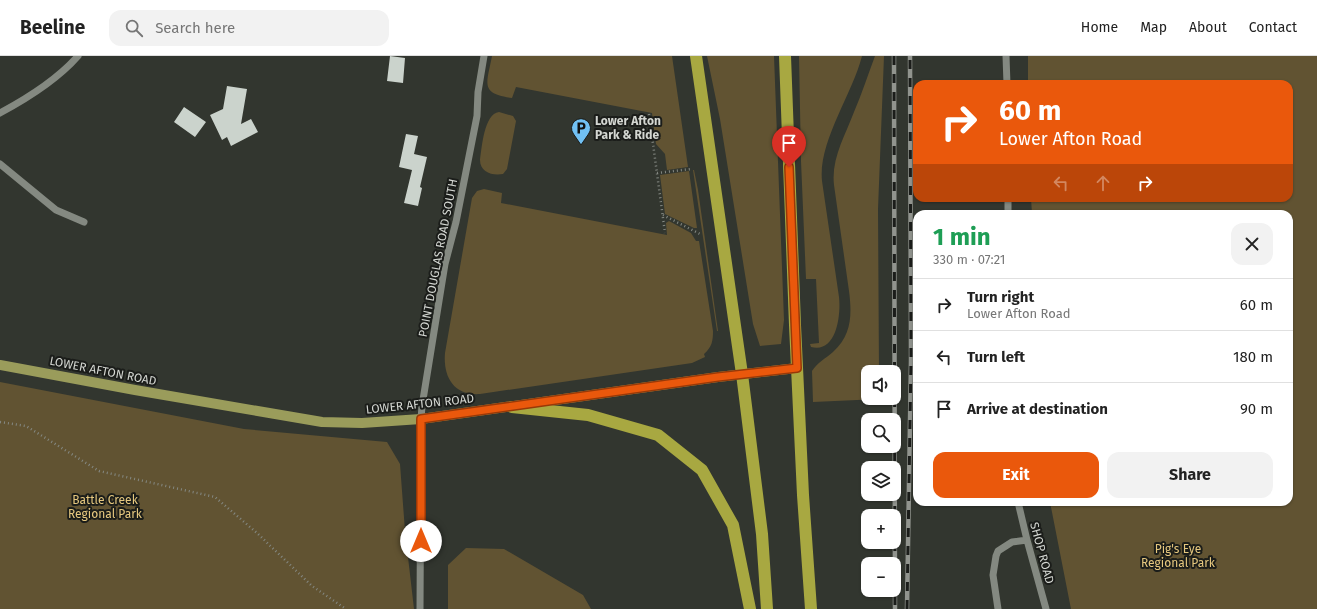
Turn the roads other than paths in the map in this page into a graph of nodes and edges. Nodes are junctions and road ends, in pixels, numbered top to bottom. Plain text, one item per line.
1 (78, 56) edge
2 (484, 56) edge
3 (696, 56) edge
4 (786, 56) edge
5 (1006, 56) edge
6 (1007, 80) edge
7 (0, 113) edge
8 (0, 164) edge
9 (84, 222) dead end
10 (0, 365) edge
11 (797, 368) junction
12 (742, 374) junction
13 (512, 407) junction
14 (421, 419) junction
15 (1019, 506) edge
16 (1027, 540) junction
17 (420, 609) edge
18 (750, 609) edge
19 (767, 609) edge
20 (811, 609) edge
21 (998, 609) edge
22 (1046, 609) edge

1 - 7 street
2 - 14 street, POINT DOUGLAS ROAD SOUTH
3 - 12 highway
4 - 11 highway
5 - 6 street
8 - 9 street
10 - 14 main road, LOWER AFTON ROAD
11 - 12 main road, LOWER AFTON ROAD
11 - 20 highway
12 - 13 main road, LOWER AFTON ROAD
12 - 19 highway
13 - 14 main road, LOWER AFTON ROAD
13 - 18 highway
14 - 17 street, POINT DOUGLAS ROAD SOUTH
15 - 16 street, SHOP ROAD
16 - 21 street
16 - 22 street, SHOP ROAD

